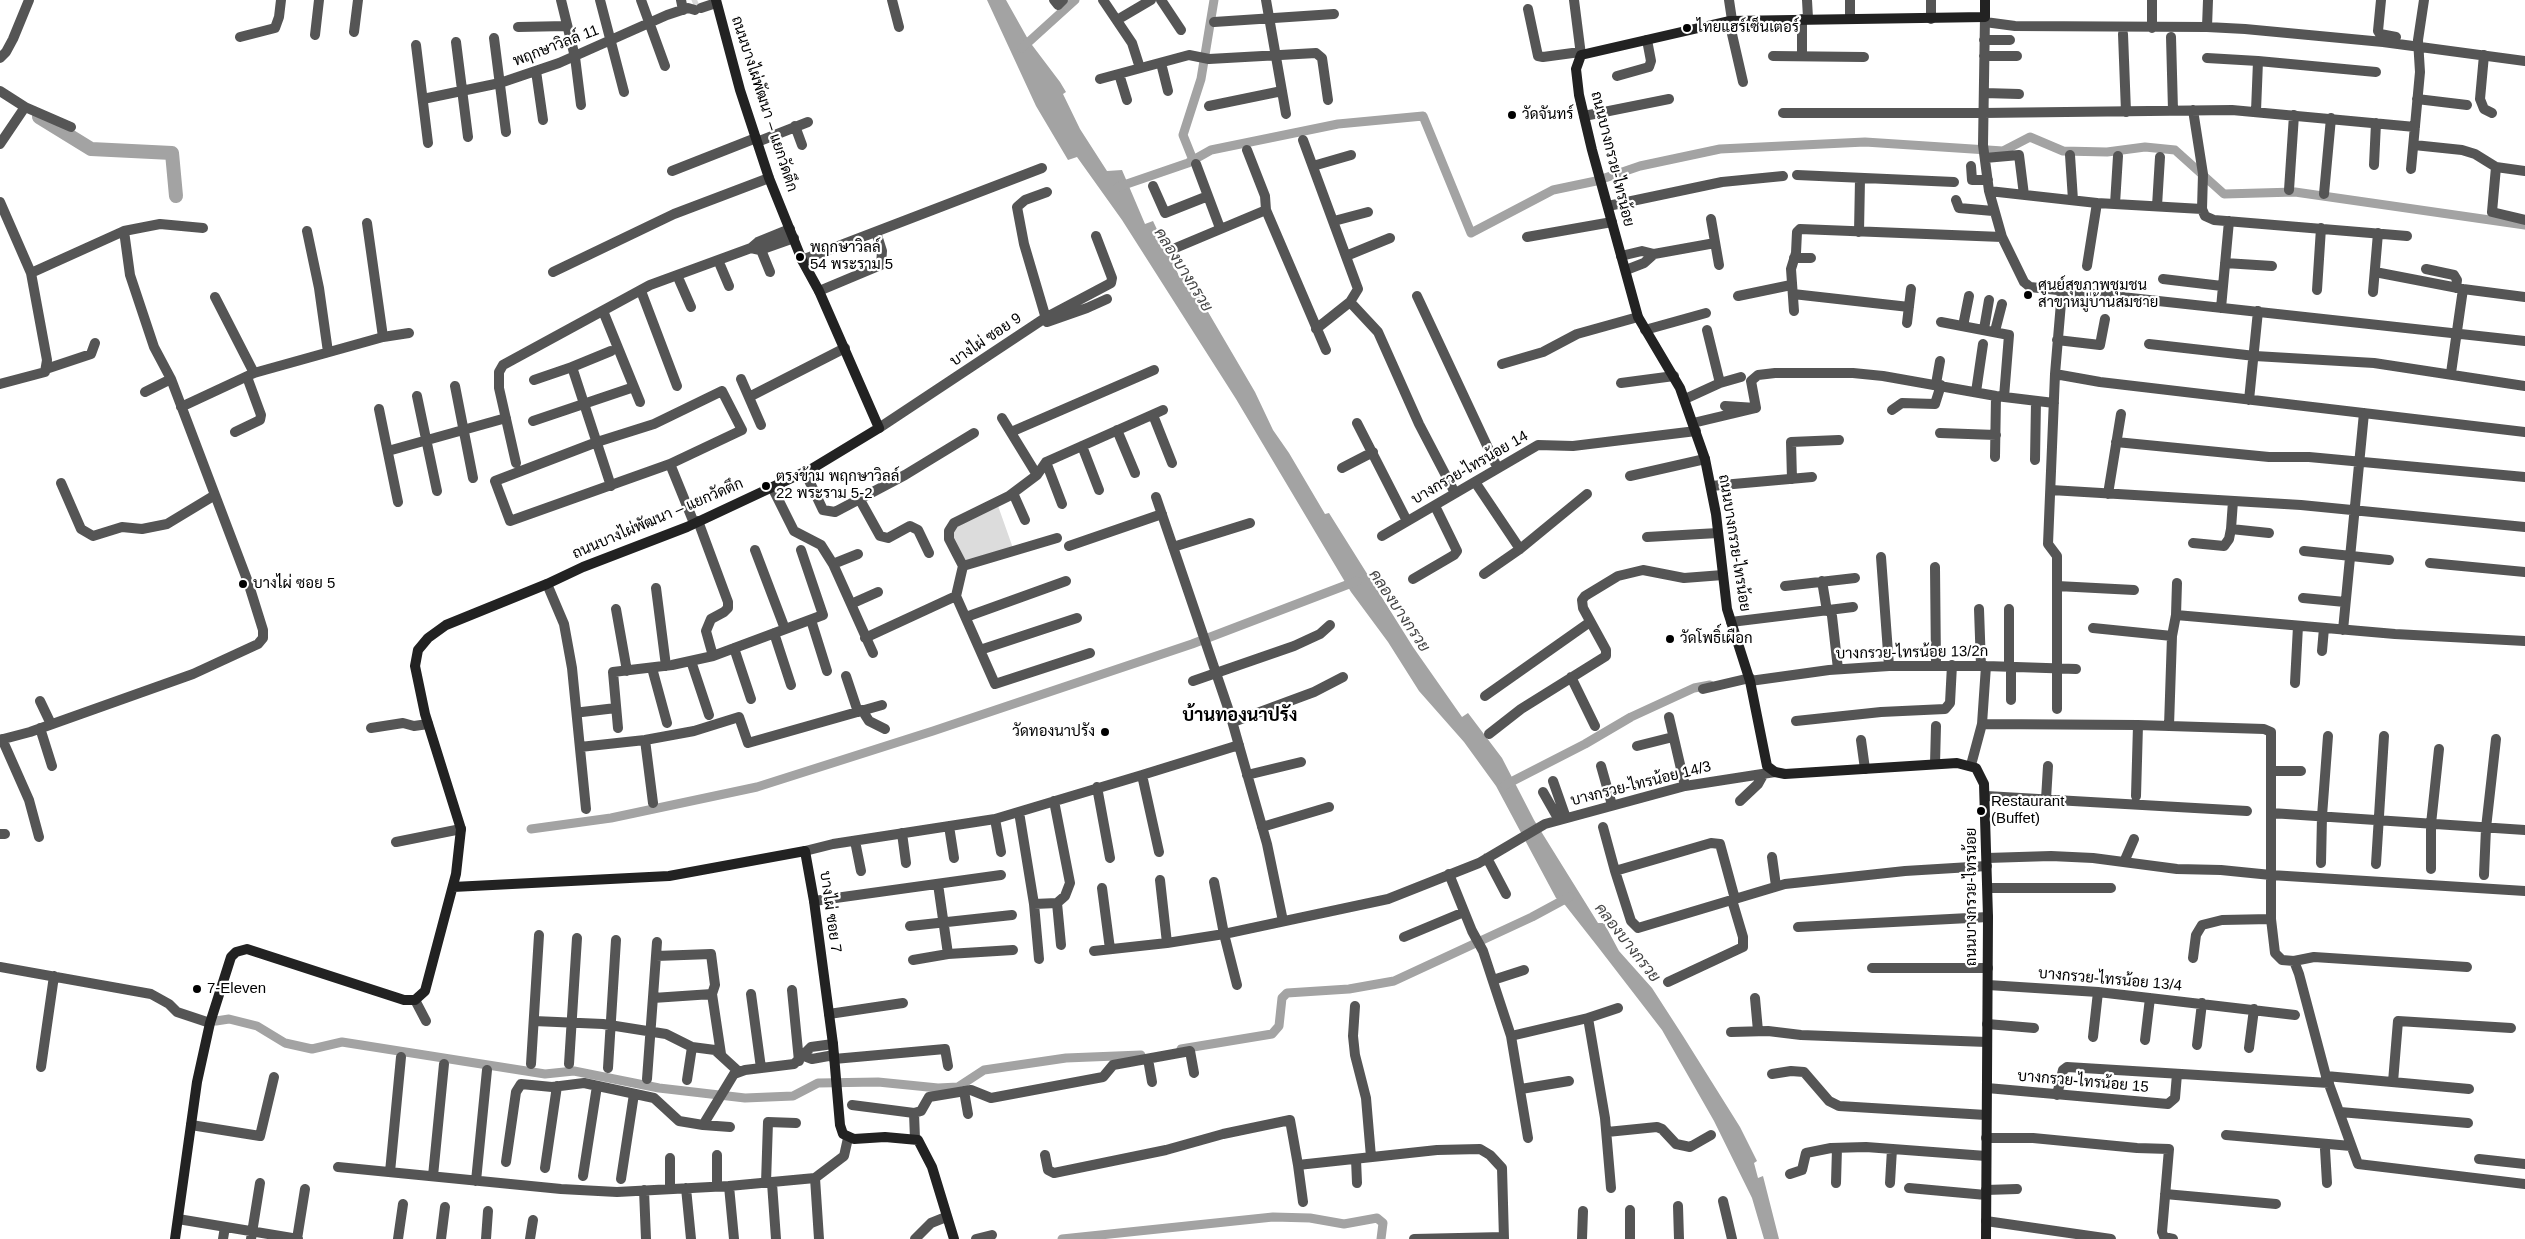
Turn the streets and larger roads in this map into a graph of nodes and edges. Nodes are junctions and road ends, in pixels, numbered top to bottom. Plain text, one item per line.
1 (29, 0) edge
2 (281, 0) edge
3 (319, 0) edge
4 (358, 0) edge
5 (561, 0) edge
6 (600, 0) edge
7 (641, 0) edge
8 (892, 0) edge
9 (1054, 0) edge
10 (1063, 0) edge
11 (1103, 0) edge
12 (1151, 0) edge
13 (1161, 0) edge
14 (1266, 0) edge
15 (1574, 0) edge
16 (1729, 0) edge
17 (1807, 0) edge
18 (1850, 0) edge
19 (1931, 0) edge
20 (1985, 0) edge
21 (2152, 0) edge
22 (2208, 0) edge
23 (2381, 0) edge
24 (2424, 0) edge
25 (716, 1) edge
26 (693, 5) edge
27 (1528, 9) dead end
28 (1334, 14) dead end
29 (1805, 18) junction
30 (1270, 19) junction
31 (1850, 19) junction
32 (1931, 19) junction
33 (1117, 20) junction
34 (1730, 21) junction
35 (1214, 22) dead end
36 (648, 23) junction
37 (567, 26) junction
38 (518, 27) dead end
39 (899, 27) dead end
40 (1985, 27) junction
41 (2207, 27) junction
42 (2152, 28) junction
43 (1181, 30) dead end
44 (354, 32) dead end
45 (315, 34) dead end
46 (2124, 34) dead end
47 (2171, 37) dead end
48 (240, 38) dead end
49 (494, 38) dead end
50 (1646, 40) junction
51 (2010, 40) dead end
52 (611, 41) junction
53 (456, 42) dead end
54 (416, 45) dead end
55 (2419, 48) junction
56 (1581, 53) junction
57 (1276, 55) junction
58 (2484, 55) junction
59 (1773, 56) dead end
60 (1802, 56) junction
61 (1984, 56) junction
62 (2016, 56) dead end
63 (575, 57) junction
64 (1864, 57) dead end
65 (0, 58) edge
66 (2207, 58) dead end
67 (2525, 61) edge
68 (2258, 62) junction
69 (1161, 63) junction
70 (665, 66) dead end
71 (1140, 68) junction
72 (536, 72) junction
73 (2376, 72) dead end
74 (1119, 74) junction
75 (1617, 76) dead end
76 (1100, 79) dead end
77 (1743, 82) dead end
78 (500, 83) junction
79 (0, 91) edge
80 (1168, 91) dead end
81 (1282, 91) junction
82 (462, 92) junction
83 (624, 92) dead end
84 (1984, 94) junction
85 (2019, 94) dead end
86 (423, 99) junction
87 (1669, 99) dead end
88 (2417, 99) junction
89 (1127, 100) dead end
90 (1328, 100) dead end
91 (581, 105) dead end
92 (2467, 105) dead end
93 (1209, 106) dead end
94 (23, 110) junction
95 (2174, 110) junction
96 (2193, 110) junction
97 (2256, 111) junction
98 (2126, 112) junction
99 (1783, 113) dead end
100 (1983, 113) junction
101 (2492, 113) dead end
102 (1286, 114) dead end
103 (2294, 115) junction
104 (1584, 116) junction
105 (2331, 118) junction
106 (543, 120) dead end
107 (808, 122) dead end
108 (2376, 123) junction
109 (795, 126) junction
110 (71, 127) dead end
111 (2415, 127) junction
112 (506, 132) dead end
113 (468, 137) dead end
114 (756, 140) junction
115 (1303, 140) dead end
116 (428, 143) dead end
117 (0, 144) edge
118 (802, 145) dead end
119 (2414, 145) junction
120 (1247, 150) dead end
121 (1985, 153) junction
122 (1351, 154) dead end
123 (2070, 156) dead end
124 (2118, 156) dead end
125 (2160, 157) dead end
126 (1196, 164) dead end
127 (1313, 166) junction
128 (1971, 166) dead end
129 (2374, 166) dead end
130 (1042, 168) dead end
131 (2496, 168) junction
132 (2411, 169) dead end
133 (672, 171) dead end
134 (2525, 171) edge
135 (1796, 175) dead end
136 (1783, 176) dead end
137 (769, 178) junction
138 (1860, 179) junction
139 (1954, 182) dead end
140 (1988, 185) junction
141 (1153, 186) dead end
142 (2289, 190) dead end
143 (1047, 192) dead end
144 (2324, 194) dead end
145 (2024, 195) junction
146 (1208, 196) junction
147 (1956, 200) dead end
148 (2074, 200) junction
149 (0, 202) edge
150 (2097, 202) junction
151 (2115, 204) junction
152 (1608, 206) junction
153 (2157, 206) junction
154 (2202, 209) junction
155 (1266, 210) junction
156 (1994, 211) junction
157 (1368, 212) dead end
158 (1711, 219) dead end
159 (2525, 220) edge
160 (1334, 221) junction
161 (2228, 221) junction
162 (1612, 222) junction
163 (367, 223) dead end
164 (203, 228) dead end
165 (1220, 228) junction
166 (2321, 228) junction
167 (124, 231) junction
168 (307, 231) dead end
169 (876, 232) junction
170 (1859, 232) junction
171 (2378, 233) junction
172 (792, 234) junction
173 (1096, 236) dead end
174 (2407, 236) dead end
175 (1527, 237) dead end
176 (2002, 237) junction
177 (1390, 238) dead end
178 (1715, 243) junction
179 (756, 247) junction
180 (1173, 249) dead end
181 (1654, 254) junction
182 (1346, 256) junction
183 (1621, 256) junction
184 (1794, 258) junction
185 (1811, 258) dead end
186 (718, 260) junction
187 (802, 260) junction
188 (2225, 263) junction
189 (1719, 265) dead end
190 (2087, 266) dead end
191 (2272, 266) dead end
192 (2426, 269) dead end
193 (1626, 270) junction
194 (553, 272) dead end
195 (770, 272) dead end
196 (2374, 272) junction
197 (31, 273) junction
198 (678, 275) junction
199 (2163, 279) dead end
200 (729, 286) dead end
201 (2222, 286) junction
202 (2459, 288) junction
203 (1792, 289) junction
204 (1911, 289) dead end
205 (641, 290) junction
206 (2317, 290) dead end
207 (819, 291) junction
208 (2062, 291) junction
209 (2373, 292) dead end
210 (1417, 296) dead end
211 (1738, 296) dead end
212 (1968, 296) dead end
213 (214, 297) dead end
214 (2525, 297) edge
215 (1107, 299) dead end
216 (1989, 300) dead end
217 (1350, 302) junction
218 (2002, 304) dead end
219 (691, 307) dead end
220 (1909, 307) junction
221 (2221, 308) junction
222 (603, 311) junction
223 (1794, 311) dead end
224 (2258, 311) junction
225 (1706, 313) dead end
226 (1638, 317) junction
227 (1045, 318) junction
228 (2106, 318) dead end
229 (1941, 322) dead end
230 (1907, 323) dead end
231 (1963, 326) junction
232 (1316, 329) junction
233 (1984, 329) junction
234 (1645, 330) junction
235 (1707, 330) dead end
236 (1995, 331) junction
237 (2458, 332) junction
238 (409, 333) dead end
239 (383, 337) junction
240 (2057, 340) junction
241 (2525, 341) edge
242 (95, 344) dead end
243 (1983, 344) dead end
244 (2149, 344) dead end
245 (845, 348) junction
246 (1326, 350) dead end
247 (611, 351) dead end
248 (328, 352) junction
249 (2255, 356) junction
250 (1940, 361) dead end
251 (1502, 364) dead end
252 (572, 367) junction
253 (46, 369) junction
254 (1154, 370) dead end
255 (2451, 373) junction
256 (2055, 374) junction
257 (250, 375) junction
258 (1674, 376) junction
259 (1741, 377) dead end
260 (170, 379) junction
261 (741, 379) dead end
262 (534, 380) dead end
263 (1621, 383) dead end
264 (1720, 383) junction
265 (0, 384) edge
266 (1938, 384) junction
267 (455, 386) dead end
268 (676, 386) dead end
269 (2525, 386) edge
270 (632, 388) dead end
271 (145, 392) dead end
272 (1976, 392) junction
273 (417, 396) dead end
274 (2000, 396) junction
275 (749, 397) junction
276 (1685, 399) junction
277 (2249, 400) junction
278 (2036, 401) junction
279 (640, 402) dead end
280 (2054, 403) junction
281 (584, 404) junction
282 (1725, 406) dead end
283 (181, 407) junction
284 (1756, 408) junction
285 (379, 409) dead end
286 (1892, 410) dead end
287 (2364, 413) junction
288 (2120, 414) dead end
289 (506, 418) junction
290 (1002, 418) dead end
291 (533, 421) dead end
292 (1357, 423) dead end
293 (762, 425) dead end
294 (1695, 427) junction
295 (880, 428) junction
296 (464, 430) junction
297 (1118, 430) junction
298 (235, 432) dead end
299 (1011, 432) junction
300 (2525, 432) edge
301 (1940, 433) dead end
302 (974, 434) dead end
303 (1996, 435) junction
304 (1839, 440) dead end
305 (426, 441) junction
306 (597, 442) junction
307 (2116, 442) junction
308 (1082, 446) junction
309 (388, 452) junction
310 (1373, 452) junction
311 (1995, 457) dead end
312 (1705, 459) junction
313 (2035, 460) dead end
314 (1046, 462) junction
315 (1172, 462) dead end
316 (2359, 462) junction
317 (516, 463) dead end
318 (670, 464) junction
319 (1497, 467) junction
320 (1342, 468) dead end
321 (805, 472) junction
322 (1135, 473) dead end
323 (1037, 475) junction
324 (1630, 476) dead end
325 (1812, 477) dead end
326 (2525, 477) edge
327 (473, 478) dead end
328 (1792, 479) junction
329 (1475, 482) junction
330 (61, 483) dead end
331 (612, 486) junction
332 (1711, 486) junction
333 (772, 487) junction
334 (1100, 490) dead end
335 (2051, 490) junction
336 (437, 491) dead end
337 (1013, 492) junction
338 (1455, 493) junction
339 (1587, 494) dead end
340 (2108, 494) junction
341 (214, 495) junction
342 (1156, 497) dead end
343 (860, 500) junction
344 (2233, 501) junction
345 (398, 502) dead end
346 (1062, 504) dead end
347 (1435, 506) junction
348 (2354, 510) junction
349 (1162, 514) junction
350 (1025, 520) dead end
351 (1407, 521) junction
352 (696, 522) junction
353 (1250, 523) dead end
354 (2525, 527) edge
355 (2231, 530) junction
356 (2269, 533) dead end
357 (1718, 534) junction
358 (1382, 536) dead end
359 (1647, 537) dead end
360 (1057, 538) dead end
361 (2193, 543) dead end
362 (1069, 546) dead end
363 (1173, 547) junction
364 (1520, 549) junction
365 (755, 550) dead end
366 (801, 550) dead end
367 (2304, 551) dead end
368 (929, 553) dead end
369 (858, 554) dead end
370 (2349, 556) junction
371 (1881, 557) dead end
372 (2389, 560) dead end
373 (2430, 563) dead end
374 (833, 564) junction
375 (962, 566) junction
376 (1934, 567) dead end
377 (2525, 572) edge
378 (1484, 574) dead end
379 (1723, 575) junction
380 (1855, 578) dead end
381 (1413, 579) dead end
382 (1066, 581) dead end
383 (1822, 581) junction
384 (2176, 583) dead end
385 (547, 584) junction
386 (1785, 586) dead end
387 (2057, 586) junction
388 (656, 588) dead end
389 (2134, 590) dead end
390 (878, 592) dead end
391 (956, 596) junction
392 (2303, 598) dead end
393 (2345, 602) junction
394 (850, 604) junction
395 (1853, 607) dead end
396 (616, 609) dead end
397 (1979, 609) dead end
398 (2010, 609) dead end
399 (1830, 613) junction
400 (966, 616) junction
401 (2176, 616) junction
402 (1077, 618) dead end
403 (812, 620) junction
404 (1590, 622) junction
405 (1731, 622) junction
406 (1330, 625) dead end
407 (2298, 626) junction
408 (2093, 628) dead end
409 (2324, 628) junction
410 (785, 629) junction
411 (2343, 630) junction
412 (774, 633) junction
413 (2172, 636) junction
414 (865, 638) junction
415 (2525, 641) edge
416 (734, 648) junction
417 (980, 650) junction
418 (2322, 651) dead end
419 (873, 653) dead end
420 (1090, 653) dead end
421 (713, 656) junction
422 (691, 661) junction
423 (1936, 665) junction
424 (1952, 665) junction
425 (666, 666) junction
426 (1889, 666) junction
427 (1984, 666) junction
428 (2010, 667) junction
429 (652, 668) junction
430 (2057, 668) junction
431 (1838, 669) junction
432 (2076, 669) dead end
433 (626, 671) junction
434 (827, 671) dead end
435 (1216, 673) junction
436 (846, 676) dead end
437 (1342, 677) dead end
438 (1571, 677) junction
439 (1750, 680) junction
440 (1193, 681) dead end
441 (2295, 683) dead end
442 (791, 685) dead end
443 (1703, 688) dead end
444 (1485, 696) dead end
445 (751, 698) dead end
446 (2011, 700) dead end
447 (40, 701) dead end
448 (882, 705) dead end
449 (616, 708) junction
450 (2058, 709) dead end
451 (860, 711) junction
452 (582, 712) dead end
453 (709, 715) dead end
454 (1669, 717) dead end
455 (1796, 721) dead end
456 (1233, 722) junction
457 (667, 723) dead end
458 (51, 724) junction
459 (428, 724) junction
460 (1982, 724) junction
461 (2138, 725) junction
462 (1595, 726) dead end
463 (1936, 726) dead end
464 (2169, 726) junction
465 (40, 728) junction
466 (371, 728) dead end
467 (618, 728) dead end
468 (885, 730) dead end
469 (1489, 734) dead end
470 (2328, 736) dead end
471 (2384, 736) dead end
472 (1673, 737) junction
473 (1, 739) edge
474 (2496, 739) dead end
475 (645, 740) junction
476 (1861, 740) dead end
477 (1239, 745) junction
478 (1637, 746) dead end
479 (580, 747) junction
480 (2438, 749) dead end
481 (1302, 762) dead end
482 (1936, 764) junction
483 (52, 766) dead end
484 (1601, 766) dead end
485 (1971, 766) junction
486 (2048, 766) dead end
487 (1865, 769) junction
488 (2272, 770) junction
489 (2301, 771) dead end
490 (1775, 772) junction
491 (1247, 774) junction
492 (1762, 775) junction
493 (1139, 776) junction
494 (1553, 781) dead end
495 (1685, 786) junction
496 (1097, 787) junction
497 (1542, 792) dead end
498 (1986, 796) junction
499 (2136, 796) dead end
500 (2046, 799) junction
501 (1740, 800) dead end
502 (1054, 801) junction
503 (654, 803) dead end
504 (1612, 805) junction
505 (1330, 806) dead end
506 (586, 809) dead end
507 (1019, 812) junction
508 (2247, 812) dead end
509 (2271, 813) junction
510 (2322, 816) junction
511 (995, 819) junction
512 (1563, 819) junction
513 (2377, 820) junction
514 (2431, 824) junction
515 (949, 826) junction
516 (1262, 827) junction
517 (1603, 827) dead end
518 (462, 828) junction
519 (2486, 828) junction
520 (2525, 830) edge
521 (902, 834) junction
522 (39, 837) dead end
523 (2134, 839) dead end
524 (855, 841) junction
525 (396, 842) dead end
526 (805, 851) junction
527 (1001, 852) dead end
528 (1159, 852) dead end
529 (1772, 857) dead end
530 (954, 858) dead end
531 (1110, 858) dead end
532 (1487, 858) junction
533 (1987, 862) junction
534 (2124, 862) junction
535 (906, 863) dead end
536 (2321, 863) dead end
537 (2376, 864) dead end
538 (2431, 869) dead end
539 (860, 871) dead end
540 (1615, 871) junction
541 (1449, 874) junction
542 (1001, 875) dead end
543 (2272, 875) junction
544 (2484, 875) dead end
545 (1160, 880) dead end
546 (1214, 882) dead end
547 (938, 884) junction
548 (1776, 886) junction
549 (452, 887) junction
550 (1102, 888) dead end
551 (1988, 888) junction
552 (2111, 888) dead end
553 (2525, 891) edge
554 (1506, 894) dead end
555 (1733, 900) junction
556 (814, 901) junction
557 (1057, 903) junction
558 (1034, 904) junction
559 (1464, 912) junction
560 (1012, 914) dead end
561 (1988, 917) junction
562 (2271, 919) junction
563 (1283, 921) junction
564 (944, 922) junction
565 (910, 926) dead end
566 (1798, 927) dead end
567 (539, 934) dead end
568 (1224, 934) junction
569 (1404, 937) dead end
570 (577, 938) dead end
571 (616, 940) dead end
572 (657, 942) dead end
573 (1167, 943) junction
574 (1061, 945) dead end
575 (1110, 949) junction
576 (1013, 950) dead end
577 (1094, 951) dead end
578 (948, 954) junction
579 (656, 956) junction
580 (2193, 958) dead end
581 (1039, 959) dead end
582 (913, 960) dead end
583 (2294, 961) junction
584 (0, 967) edge
585 (2467, 967) dead end
586 (1872, 968) dead end
587 (1988, 968) junction
588 (1524, 970) dead end
589 (54, 976) junction
590 (1493, 980) junction
591 (1668, 982) dead end
592 (1237, 985) dead end
593 (1988, 985) junction
594 (792, 990) dead end
595 (2098, 992) junction
596 (712, 994) junction
597 (751, 994) dead end
598 (653, 998) junction
599 (1755, 998) dead end
600 (2150, 998) junction
601 (415, 1000) junction
602 (903, 1003) dead end
603 (2202, 1003) junction
604 (1355, 1006) dead end
605 (1618, 1008) dead end
606 (2254, 1009) junction
607 (829, 1014) junction
608 (2295, 1015) dead end
609 (1588, 1018) junction
610 (534, 1021) junction
611 (426, 1022) dead end
612 (572, 1022) junction
613 (210, 1023) junction
614 (1987, 1024) junction
615 (611, 1025) junction
616 (2034, 1028) dead end
617 (2511, 1028) dead end
618 (1758, 1031) junction
619 (651, 1032) junction
620 (1731, 1032) dead end
621 (1511, 1036) junction
622 (2093, 1036) dead end
623 (2145, 1040) dead end
624 (1987, 1042) junction
625 (833, 1044) junction
626 (2196, 1045) dead end
627 (692, 1046) junction
628 (2249, 1048) dead end
629 (721, 1054) junction
630 (401, 1057) dead end
631 (834, 1057) junction
632 (802, 1058) junction
633 (1148, 1059) junction
634 (444, 1064) dead end
635 (531, 1064) dead end
636 (569, 1064) dead end
637 (948, 1066) dead end
638 (42, 1067) dead end
639 (608, 1068) dead end
640 (761, 1068) junction
641 (486, 1070) dead end
642 (739, 1072) junction
643 (1194, 1073) dead end
644 (1772, 1074) dead end
645 (2177, 1074) junction
646 (274, 1077) dead end
647 (647, 1079) dead end
648 (687, 1080) dead end
649 (2328, 1080) junction
650 (1569, 1081) dead end
651 (1152, 1082) dead end
652 (2393, 1082) junction
653 (557, 1086) junction
654 (597, 1086) junction
655 (1987, 1088) junction
656 (1520, 1089) junction
657 (2469, 1089) dead end
658 (964, 1091) junction
659 (634, 1094) junction
660 (2057, 1094) junction
661 (852, 1105) dead end
662 (2340, 1112) junction
663 (914, 1113) junction
664 (968, 1114) dead end
665 (1986, 1115) junction
666 (796, 1123) dead end
667 (2468, 1123) dead end
668 (191, 1125) junction
669 (703, 1125) junction
670 (730, 1127) dead end
671 (1607, 1132) junction
672 (2226, 1134) dead end
673 (1711, 1135) dead end
674 (848, 1138) junction
675 (1528, 1138) dead end
676 (1986, 1138) junction
677 (915, 1139) junction
678 (2266, 1144) dead end
679 (1837, 1148) junction
680 (2352, 1148) junction
681 (1892, 1149) junction
682 (2325, 1149) junction
683 (717, 1155) dead end
684 (1045, 1156) dead end
685 (1986, 1156) junction
686 (1371, 1157) junction
687 (670, 1158) dead end
688 (1356, 1158) junction
689 (2480, 1159) dead end
690 (506, 1162) dead end
691 (2508, 1162) junction
692 (2525, 1164) edge
693 (1298, 1165) junction
694 (338, 1167) dead end
695 (545, 1168) dead end
696 (390, 1172) junction
697 (1790, 1174) dead end
698 (433, 1176) junction
699 (583, 1176) dead end
700 (815, 1178) junction
701 (621, 1179) dead end
702 (476, 1181) junction
703 (2506, 1181) junction
704 (260, 1183) dead end
705 (769, 1183) junction
706 (1357, 1183) dead end
707 (1836, 1183) dead end
708 (2327, 1183) dead end
709 (1890, 1184) dead end
710 (2525, 1184) edge
711 (717, 1186) junction
712 (730, 1186) junction
713 (670, 1188) junction
714 (686, 1188) junction
715 (1611, 1188) dead end
716 (1909, 1188) dead end
717 (305, 1189) dead end
718 (2017, 1189) dead end
719 (644, 1190) junction
720 (1986, 1192) junction
721 (2165, 1194) junction
722 (1723, 1201) dead end
723 (1303, 1202) dead end
724 (403, 1204) dead end
725 (2276, 1204) dead end
726 (1678, 1206) dead end
727 (445, 1207) dead end
728 (1630, 1210) dead end
729 (488, 1211) dead end
730 (1583, 1211) dead end
731 (946, 1217) junction
732 (178, 1219) junction
733 (532, 1220) dead end
734 (1986, 1221) junction
735 (224, 1227) junction
736 (252, 1235) edge
737 (992, 1235) dead end
738 (1504, 1238) edge
739 (175, 1239) edge
740 (223, 1239) edge
741 (298, 1239) edge
742 (398, 1239) edge
743 (441, 1239) edge
744 (486, 1239) edge
745 (530, 1239) edge
746 (646, 1239) edge
747 (691, 1239) edge
748 (734, 1239) edge
749 (776, 1239) edge
750 (819, 1239) edge
751 (915, 1239) edge
752 (954, 1239) edge
753 (976, 1239) edge
754 (1414, 1239) edge
755 (1582, 1239) edge
756 (1630, 1239) edge
757 (1679, 1239) edge
758 (1732, 1239) edge
759 (1986, 1239) edge
760 (2111, 1239) edge
761 (2173, 1239) edge

1 - 65 street
2 - 48 street
3 - 45 street
4 - 44 street
5 - 37 street
6 - 52 street
7 - 36 street
8 - 39 street
9 - 10 street
11 - 33 street
12 - 33 street
13 - 43 street
14 - 30 street
15 - 56 street
16 - 34 street
17 - 29 street
18 - 31 street
19 - 32 street
20 - 40 street
21 - 42 street
22 - 41 street
23 - 55 street
24 - 55 street
25 - 26 street, พฤกษาวิลล์ 11
25 - 114 street, ถนนบางไผ่พัฒนา – แยกวัดตึก
26 - 36 street, พฤกษาวิลล์ 11
27 - 56 street
28 - 30 street
29 - 31 street
29 - 34 street
29 - 60 street
30 - 35 street
30 - 57 street
31 - 32 street
32 - 40 street
33 - 71 street
34 - 50 street
34 - 77 street
36 - 52 street, พฤกษาวิลล์ 11
36 - 70 street
37 - 38 street
37 - 63 street
40 - 42 street
40 - 51 street
40 - 61 street
41 - 42 street
41 - 55 street
46 - 98 street
47 - 95 street
49 - 78 street
50 - 56 street
50 - 75 street
52 - 63 street, พฤกษาวิลล์ 11
52 - 83 street
53 - 82 street
54 - 86 street
55 - 58 street
55 - 88 street
56 - 104 street, ถนนบางกรวย-ไทรน้อย
57 - 69 street
57 - 81 street
57 - 90 street
58 - 67 street
58 - 101 street
59 - 60 street
60 - 64 street
61 - 62 street
61 - 84 street
63 - 72 street, พฤกษาวิลล์ 11
63 - 91 street
66 - 68 street
68 - 73 street
68 - 97 street
69 - 71 street
69 - 80 street
71 - 74 street
72 - 78 street, พฤกษาวิลล์ 11
72 - 106 street
74 - 76 street
74 - 89 street
78 - 82 street, พฤกษาวิลล์ 11
78 - 112 street
79 - 94 street
81 - 93 street
81 - 102 street
82 - 86 street, พฤกษาวิลล์ 11
82 - 113 street
84 - 85 street
84 - 100 street
86 - 116 street
87 - 104 street
88 - 92 street
88 - 111 street
94 - 110 street
94 - 117 street
95 - 96 street
95 - 98 street
96 - 97 street
96 - 154 street
97 - 103 street
98 - 100 street
99 - 100 street
100 - 121 street
103 - 105 street
103 - 142 street
104 - 152 street, ถนนบางกรวย-ไทรน้อย
105 - 108 street
105 - 144 street
107 - 109 street
108 - 111 street
108 - 129 street
109 - 114 street
109 - 118 street
111 - 119 street
114 - 133 street
114 - 137 street, ถนนบางไผ่พัฒนา – แยกวัดตึก
115 - 127 street
119 - 131 street
119 - 132 street
120 - 155 street
121 - 140 street
121 - 145 street
122 - 127 street
123 - 148 street
124 - 151 street
125 - 153 street
126 - 146 street
127 - 160 street
128 - 140 street
130 - 169 street
131 - 134 street
131 - 159 street
135 - 138 street
136 - 152 street
137 - 172 street, ถนนบางไผ่พัฒนา – แยกวัดตึก
137 - 194 street
138 - 139 street
138 - 170 street
140 - 145 street
140 - 156 street
141 - 146 street
143 - 227 street
145 - 148 street
146 - 165 street
147 - 156 street
148 - 150 street
149 - 197 street
150 - 151 street
150 - 190 street
151 - 153 street
152 - 162 street, ถนนบางกรวย-ไทรน้อย
153 - 154 street
154 - 161 street
155 - 165 street
155 - 232 street
156 - 176 street
157 - 160 street
158 - 178 street
160 - 182 street
161 - 166 street
161 - 188 street
162 - 175 street
162 - 183 street, ถนนบางกรวย-ไทรน้อย
163 - 239 street
164 - 167 street
165 - 180 street
166 - 171 street
166 - 206 street
167 - 197 street
167 - 260 street
168 - 248 street
169 - 187 street
169 - 207 street
170 - 176 street
170 - 184 street
171 - 174 street
171 - 196 street
172 - 179 street
172 - 187 street, ถนนบางไผ่พัฒนา – แยกวัดตึก
173 - 227 street, บางไผ่ ซอย 9
176 - 208 street
177 - 182 street
178 - 181 street
178 - 189 street
179 - 186 street
179 - 195 street
181 - 183 street
181 - 193 street
182 - 217 street
183 - 193 street, ถนนบางกรวย-ไทรน้อย
184 - 185 street
184 - 203 street
186 - 198 street
186 - 200 street
187 - 207 street, ถนนบางไผ่พัฒนา – แยกวัดตึก
188 - 191 street
188 - 201 street
192 - 202 street
193 - 226 street, ถนนบางกรวย-ไทรน้อย
196 - 202 street
196 - 209 street
197 - 253 street
198 - 205 street
198 - 219 street
199 - 201 street
201 - 221 street
202 - 214 street
202 - 237 street
203 - 211 street
203 - 220 street
203 - 223 street
204 - 220 street
205 - 222 street
205 - 268 street
207 - 245 street, ถนนบางไผ่พัฒนา – แยกวัดตึก
208 - 221 street
208 - 240 street
210 - 319 street
212 - 231 street
213 - 257 street
215 - 227 street
216 - 233 street
217 - 232 street
217 - 338 street
218 - 236 street
220 - 230 street
221 - 224 street
222 - 279 street
222 - 289 street
224 - 237 street
224 - 249 street
225 - 234 street
226 - 234 street, ถนนบางกรวย-ไทรน้อย
226 - 251 street
227 - 295 street, บางไผ่ ซอย 9
228 - 240 street
229 - 231 street
231 - 233 street
232 - 246 street
233 - 236 street
234 - 258 street, ถนนบางกรวย-ไทรน้อย
235 - 264 street
236 - 274 street
237 - 241 street
237 - 255 street
238 - 239 street
239 - 248 street
240 - 256 street
242 - 253 street
243 - 272 street
244 - 249 street
245 - 275 street
245 - 295 street, ถนนบางไผ่พัฒนา – แยกวัดตึก
247 - 252 street
248 - 257 street
249 - 255 street
249 - 277 street
250 - 266 street
252 - 262 street
252 - 281 street
253 - 265 street
254 - 299 street
255 - 269 street
256 - 277 street
256 - 280 street
257 - 283 street
257 - 298 street
258 - 263 street
258 - 276 street, ถนนบางกรวย-ไทรน้อย
259 - 264 street
260 - 271 street
260 - 283 street
261 - 275 street
264 - 276 street
266 - 272 street
266 - 284 street
266 - 286 street
267 - 296 street
270 - 281 street
272 - 274 street
273 - 305 street
274 - 278 street
274 - 303 street
275 - 293 street
276 - 294 street, ถนนบางกรวย-ไทรน้อย
277 - 287 street
278 - 280 street
278 - 313 street
280 - 335 street
281 - 291 street
281 - 306 street
282 - 284 street
283 - 341 street
284 - 294 street, บางกรวย-ไทรน้อย 14
285 - 309 street
287 - 300 street
287 - 316 street
288 - 307 street
289 - 296 street
289 - 317 street
290 - 299 street
292 - 310 street
294 - 312 street, ถนนบางกรวย-ไทรน้อย
294 - 319 street, บางกรวย-ไทรน้อย 14
295 - 321 street, ถนนบางไผ่พัฒนา – แยกวัดตึก
296 - 305 street
296 - 327 street
297 - 308 street
297 - 315 street
297 - 322 street
299 - 323 street
301 - 303 street
302 - 343 street
303 - 311 street
304 - 328 street
305 - 309 street
305 - 336 street
306 - 318 street
306 - 331 street
306 - 331 street
307 - 316 street
307 - 340 street
308 - 314 street
308 - 334 street
309 - 345 street
310 - 320 street
310 - 351 street
312 - 324 street
312 - 332 street, ถนนบางกรวย-ไทรน้อย
314 - 323 street
314 - 346 street
316 - 326 street
316 - 348 street
318 - 331 street
318 - 352 street
319 - 329 street, บางกรวย-ไทรน้อย 14
321 - 333 street, ถนนบางไผ่พัฒนา – แยกวัดตึก
321 - 343 street
323 - 337 street
325 - 328 street
328 - 332 street
329 - 338 street, บางกรวย-ไทรน้อย 14
329 - 364 street
330 - 341 street
332 - 357 street, ถนนบางกรวย-ไทรน้อย
333 - 352 street, ถนนบางไผ่พัฒนา – แยกวัดตึก
333 - 374 street
335 - 340 street
335 - 387 street
337 - 350 street
337 - 375 street
338 - 347 street, บางกรวย-ไทรน้อย 14
339 - 364 street
340 - 344 street
341 - 458 street
342 - 349 street
343 - 368 street
344 - 348 street
344 - 355 street
347 - 351 street, บางกรวย-ไทรน้อย 14
347 - 381 street
348 - 354 street
348 - 370 street
349 - 362 street
349 - 363 street
351 - 358 street, บางกรวย-ไทรน้อย 14
352 - 385 street, ถนนบางไผ่พัฒนา – แยกวัดตึก
352 - 421 street
353 - 363 street
355 - 356 street
355 - 361 street
357 - 359 street
357 - 379 street, ถนนบางกรวย-ไทรน้อย
360 - 375 street
363 - 435 street
364 - 378 street
365 - 410 street
366 - 403 street
367 - 370 street
369 - 374 street
370 - 372 street
370 - 393 street
371 - 426 street
373 - 377 street
374 - 394 street
375 - 391 street
376 - 423 street
379 - 404 street
379 - 405 street, ถนนบางกรวย-ไทรน้อย
380 - 383 street
382 - 400 street
383 - 386 street
383 - 399 street
384 - 401 street
385 - 459 street, ถนนบางไผ่พัฒนา – แยกวัดตึก
385 - 479 street
387 - 389 street
387 - 430 street
388 - 425 street
390 - 394 street
391 - 400 street
391 - 414 street
392 - 393 street
393 - 411 street
394 - 414 street
395 - 399 street
396 - 433 street
397 - 427 street
398 - 428 street
399 - 405 street
399 - 431 street
400 - 417 street
401 - 407 street
401 - 413 street
402 - 417 street
403 - 410 street
403 - 434 street
404 - 438 street
404 - 444 street
405 - 439 street, ถนนบางกรวย-ไทรน้อย
406 - 435 street
407 - 409 street
407 - 441 street
408 - 413 street
409 - 411 street
409 - 418 street
410 - 412 street
411 - 415 street
412 - 416 street
412 - 442 street
413 - 464 street
414 - 419 street
416 - 421 street
416 - 445 street
417 - 420 street
421 - 422 street
422 - 425 street
422 - 453 street
423 - 424 street, บางกรวย-ไทรน้อย 13/2ก
423 - 426 street, บางกรวย-ไทรน้อย 13/2ก
424 - 427 street, บางกรวย-ไทรน้อย 13/2ก
424 - 455 street
425 - 429 street
426 - 431 street, บางกรวย-ไทรน้อย 13/2ก
427 - 428 street, บางกรวย-ไทรน้อย 13/2ก
427 - 460 street
428 - 430 street, บางกรวย-ไทรน้อย 13/2ก
428 - 446 street
429 - 433 street
429 - 457 street
430 - 432 street, บางกรวย-ไทรน้อย 13/2ก
430 - 450 street
431 - 439 street, บางกรวย-ไทรน้อย 13/2ก
433 - 449 street
435 - 440 street
435 - 456 street
436 - 451 street
437 - 456 street
438 - 462 street
438 - 469 street
439 - 443 street, บางกรวย-ไทรน้อย 13/2ก
439 - 490 street, ถนนบางกรวย-ไทรน้อย
447 - 458 street
448 - 451 street
449 - 452 street
449 - 467 street
451 - 468 street
451 - 475 street
454 - 472 street
456 - 477 street
458 - 465 street
459 - 466 street
459 - 518 street, ถนนบางไผ่พัฒนา – แยกวัดตึก
460 - 461 street
460 - 485 street
461 - 464 street
461 - 499 street
463 - 482 street
464 - 488 street
465 - 473 street
465 - 483 street
470 - 510 street
471 - 513 street
472 - 478 street
472 - 495 street
473 - 522 street
474 - 519 street
475 - 479 street
475 - 503 street
476 - 487 street
477 - 491 street
477 - 493 street
479 - 506 street
480 - 514 street
481 - 491 street
482 - 485 street
482 - 487 street
484 - 504 street
485 - 498 street, ถนนบางกรวย-ไทรน้อย
486 - 500 street
487 - 490 street
488 - 489 street
488 - 509 street
490 - 492 street, บางกรวย-ไทรน้อย 14/3
491 - 516 street
492 - 495 street, บางกรวย-ไทรน้อย 14/3
492 - 501 street
493 - 496 street
493 - 528 street
494 - 512 street
495 - 504 street, บางกรวย-ไทรน้อย 14/3
496 - 502 street
496 - 531 street
497 - 512 street
498 - 500 street
498 - 533 street, ถนนบางกรวย-ไทรน้อย
500 - 508 street
502 - 507 street
502 - 557 street
504 - 512 street, บางกรวย-ไทรน้อย 14/3
505 - 516 street
507 - 511 street
507 - 558 street
509 - 510 street
509 - 543 street
510 - 513 street
510 - 536 street
511 - 515 street
511 - 527 street
512 - 532 street, บางกรวย-ไทรน้อย 14/3
513 - 514 street
513 - 537 street
514 - 519 street
514 - 538 street
515 - 521 street
515 - 530 street
516 - 563 street
517 - 540 street
518 - 525 street
518 - 549 street, ถนนบางไผ่พัฒนา – แยกวัดตึก
519 - 520 street
519 - 544 street
521 - 524 street
521 - 535 street
523 - 534 street
524 - 526 street
524 - 539 street
526 - 549 street
526 - 556 street, บางไผ่ ซอย 7
529 - 548 street
532 - 541 street, บางกรวย-ไทรน้อย 14/3
532 - 554 street
533 - 534 street
533 - 548 street
533 - 551 street, ถนนบางกรวย-ไทรน้อย
534 - 543 street
540 - 555 street
540 - 555 street
541 - 559 street
541 - 563 street, บางกรวย-ไทรน้อย 14/3
542 - 547 street
543 - 553 street
543 - 562 street
545 - 573 street
546 - 568 street
547 - 556 street
547 - 564 street
548 - 555 street
549 - 601 street, ถนนบางไผ่พัฒนา – แยกวัดตึก
550 - 575 street
551 - 552 street
551 - 561 street, ถนนบางกรวย-ไทรน้อย
555 - 591 street
556 - 607 street, บางไผ่ ซอย 7
557 - 558 street
557 - 574 street
558 - 581 street
559 - 569 street
559 - 590 street
560 - 564 street
561 - 566 street
561 - 587 street, ถนนบางกรวย-ไทรน้อย
562 - 580 street
562 - 583 street
563 - 568 street, บางกรวย-ไทรน้อย 14/3
564 - 565 street
564 - 578 street
567 - 610 street
568 - 573 street, บางกรวย-ไทรน้อย 14/3
568 - 592 street
570 - 612 street
571 - 615 street
572 - 579 street
573 - 575 street, บางกรวย-ไทรน้อย 14/3
575 - 577 street, บางกรวย-ไทรน้อย 14/3
576 - 578 street
578 - 582 street
579 - 596 street
579 - 598 street
583 - 585 street
583 - 649 street
584 - 589 street
586 - 587 street
587 - 593 street, ถนนบางกรวย-ไทรน้อย
588 - 590 street
589 - 613 street
589 - 638 street
590 - 621 street
593 - 595 street, บางกรวย-ไทรน้อย 13/4
593 - 614 street, ถนนบางกรวย-ไทรน้อย
594 - 632 street
595 - 600 street, บางกรวย-ไทรน้อย 13/4
595 - 622 street
596 - 598 street
596 - 629 street
597 - 640 street
598 - 619 street
599 - 618 street
600 - 603 street, บางกรวย-ไทรน้อย 13/4
600 - 623 street
601 - 611 street
601 - 613 street
602 - 607 street
603 - 606 street, บางกรวย-ไทรน้อย 13/4
603 - 626 street
604 - 686 street
605 - 609 street
606 - 608 street, บางกรวย-ไทรน้อย 13/4
606 - 628 street
607 - 625 street, บางไผ่ ซอย 7
609 - 621 street
609 - 671 street
610 - 612 street
610 - 635 street
612 - 615 street
612 - 636 street
613 - 668 street
614 - 616 street
614 - 624 street, ถนนบางกรวย-ไทรน้อย
615 - 619 street
615 - 639 street
617 - 652 street
618 - 620 street
618 - 624 street
619 - 627 street
619 - 647 street
621 - 656 street
624 - 655 street, ถนนบางกรวย-ไทรน้อย
625 - 631 street, บางไผ่ ซอย 7
625 - 632 street
627 - 629 street
627 - 648 street
629 - 642 street
630 - 696 street
631 - 632 street
631 - 637 street
631 - 674 street, บางไผ่ ซอย 7
632 - 640 street
633 - 643 street
633 - 651 street
633 - 658 street
634 - 698 street
640 - 642 street
641 - 702 street
642 - 669 street
644 - 665 street
645 - 649 street
645 - 660 street
645 - 660 street, บางกรวย-ไทรน้อย 15
646 - 668 street
649 - 652 street
649 - 662 street
650 - 656 street
652 - 657 street
653 - 654 street
653 - 690 street
653 - 695 street
654 - 659 street
654 - 699 street
655 - 660 street, บางกรวย-ไทรน้อย 15
655 - 665 street, ถนนบางกรวย-ไทรน้อย
656 - 675 street
658 - 663 street
658 - 664 street
659 - 669 street
659 - 701 street
661 - 663 street
662 - 667 street
662 - 680 street
663 - 677 street
665 - 676 street, ถนนบางกรวย-ไทรน้อย
666 - 705 street
668 - 732 street
669 - 670 street
671 - 673 street
671 - 715 street
672 - 680 street
674 - 677 street
674 - 700 street
676 - 685 street, ถนนบางกรวย-ไทรน้อย
676 - 721 street
677 - 731 street
678 - 682 street
679 - 681 street
679 - 697 street
679 - 707 street
680 - 682 street
680 - 703 street
681 - 685 street
681 - 709 street
682 - 708 street
683 - 711 street
684 - 693 street
685 - 720 street, ถนนบางกรวย-ไทรน้อย
686 - 688 street
686 - 738 street
687 - 713 street
688 - 693 street
688 - 706 street
689 - 691 street
691 - 692 street
691 - 703 street
693 - 723 street
694 - 696 street
696 - 698 street
698 - 702 street
700 - 705 street
700 - 750 street
702 - 719 street
703 - 710 street
704 - 736 street
705 - 712 street
705 - 749 street
711 - 712 street
711 - 714 street
712 - 748 street
713 - 714 street
713 - 719 street
714 - 747 street
716 - 720 street
717 - 741 street
718 - 720 street
719 - 746 street
720 - 734 street, ถนนบางกรวย-ไทรน้อย
721 - 725 street
721 - 761 street
722 - 758 street
724 - 742 street
726 - 757 street
727 - 743 street
728 - 756 street
729 - 744 street
730 - 755 street
731 - 751 street
731 - 752 street
732 - 735 street
732 - 739 street
733 - 745 street
734 - 759 street, ถนนบางกรวย-ไทรน้อย
734 - 760 street
735 - 736 street
735 - 740 street
736 - 741 street
737 - 753 street
738 - 754 street

